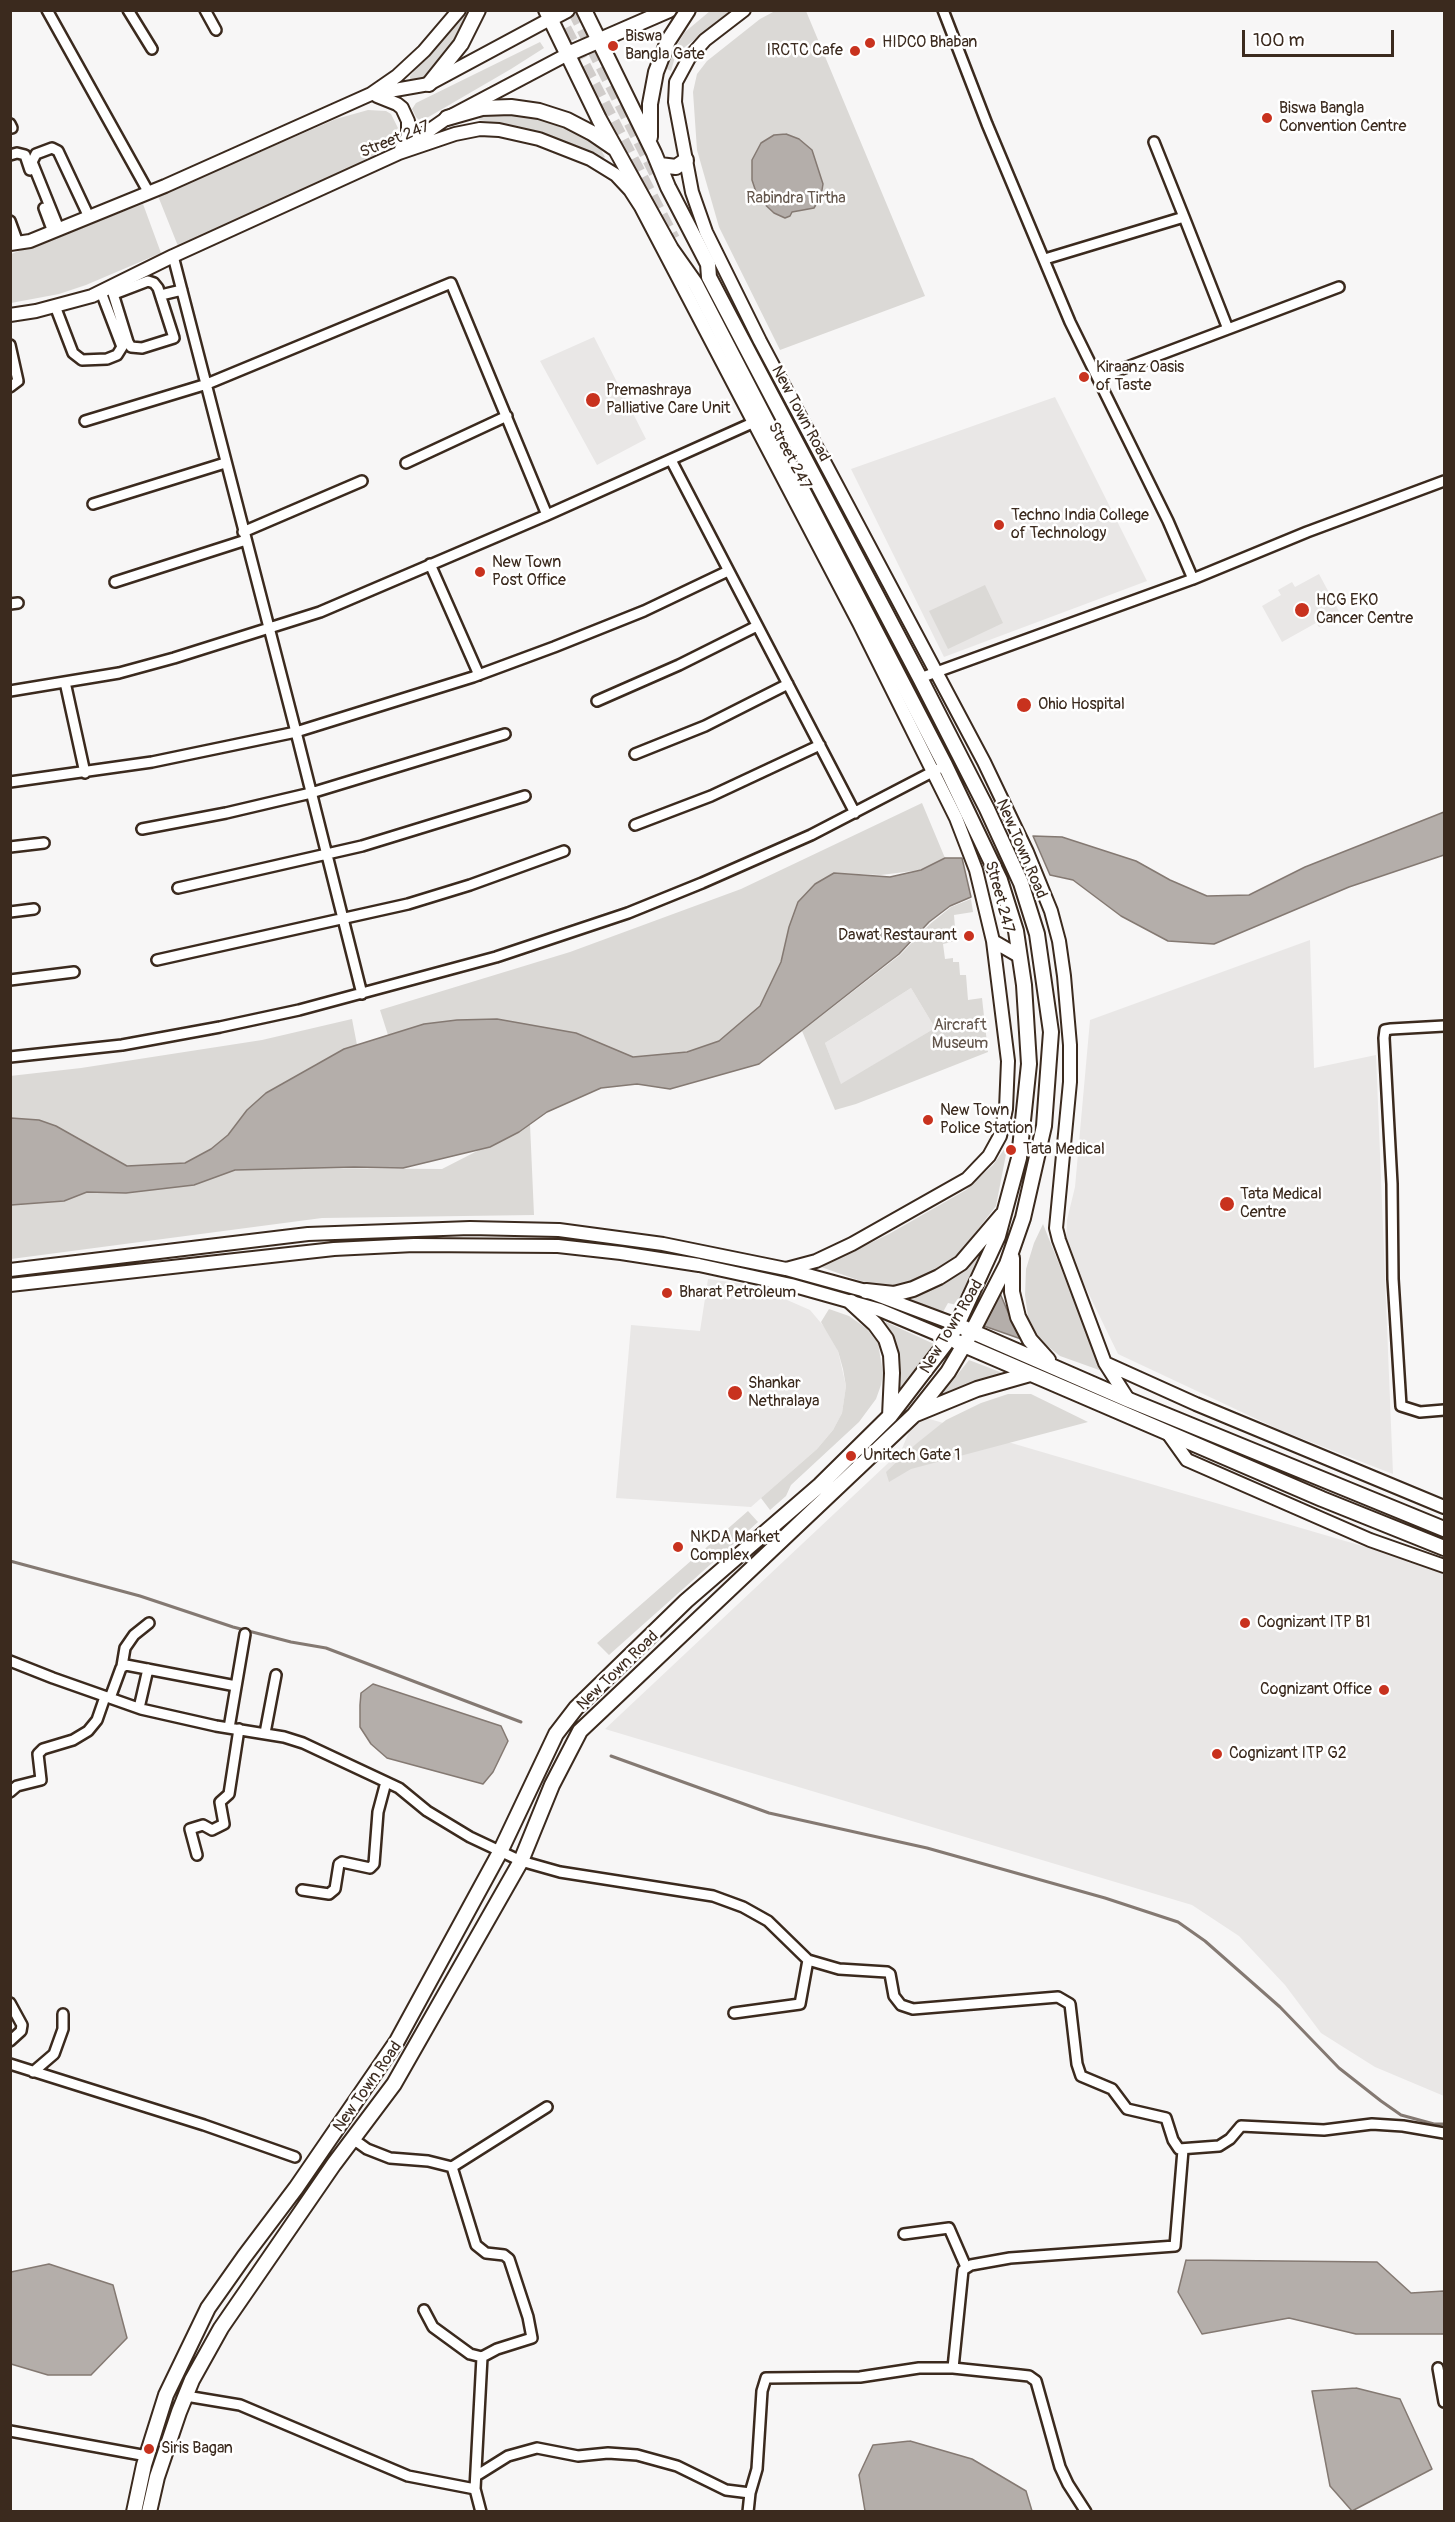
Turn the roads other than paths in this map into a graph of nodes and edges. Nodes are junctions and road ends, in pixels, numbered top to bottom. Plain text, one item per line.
1 (47, 10) edge
2 (128, 10) edge
3 (205, 10) edge
4 (459, 10) edge
5 (478, 10) edge
6 (567, 10) edge
7 (584, 10) edge
8 (669, 10) edge
9 (688, 10) edge
10 (744, 10) edge
11 (943, 10) edge
12 (548, 15) edge
13 (216, 30) dead end
14 (599, 40) junction
15 (152, 49) dead end
16 (568, 54) junction
17 (429, 84) junction
18 (371, 94) junction
19 (447, 118) junction
20 (1154, 142) dead end
21 (616, 149) junction
22 (399, 153) junction
23 (10, 155) edge
24 (657, 159) junction
25 (686, 160) junction
26 (148, 193) junction
27 (89, 217) junction
28 (1184, 217) junction
29 (10, 221) edge
30 (56, 231) junction
31 (14, 244) edge
32 (692, 245) dead end
33 (679, 252) tunnel mouth
34 (173, 256) junction
35 (1045, 259) junction
36 (709, 277) junction
37 (695, 283) junction
38 (1340, 287) dead end
39 (182, 290) junction
40 (109, 291) junction
41 (161, 295) junction
42 (55, 306) junction
43 (10, 315) edge
44 (190, 321) junction
45 (171, 327) junction
46 (1228, 328) junction
47 (10, 345) edge
48 (1098, 378) junction
49 (207, 384) junction
50 (10, 387) edge
51 (507, 416) junction
52 (758, 420) junction
53 (84, 421) dead end
54 (671, 460) junction
55 (225, 463) junction
56 (406, 463) dead end
57 (362, 481) dead end
58 (1444, 481) edge
59 (93, 504) dead end
60 (547, 515) junction
61 (244, 536) junction
62 (430, 564) junction
63 (728, 571) junction
64 (1193, 579) junction
65 (115, 582) dead end
66 (757, 626) junction
67 (269, 630) junction
68 (936, 670) junction
69 (479, 675) junction
70 (920, 678) junction
71 (64, 682) junction
72 (788, 684) junction
73 (10, 691) edge
74 (597, 701) dead end
75 (296, 732) junction
76 (505, 734) dead end
77 (820, 745) junction
78 (635, 754) dead end
79 (939, 768) junction
80 (85, 773) junction
81 (10, 782) edge
82 (311, 793) junction
83 (525, 796) dead end
84 (855, 813) junction
85 (634, 825) dead end
86 (142, 829) dead end
87 (44, 843) dead end
88 (10, 847) edge
89 (564, 851) dead end
90 (326, 854) junction
91 (178, 888) dead end
92 (34, 909) dead end
93 (10, 912) edge
94 (342, 919) junction
95 (993, 941) junction
96 (1019, 956) junction
97 (158, 960) dead end
98 (74, 972) dead end
99 (10, 980) edge
100 (362, 994) junction
101 (1444, 1026) edge
102 (10, 1057) edge
103 (1005, 1114) junction
104 (1023, 1135) junction
105 (1006, 1209) junction
106 (559, 1230) junction
107 (558, 1246) junction
108 (1011, 1253) junction
109 (786, 1269) junction
110 (10, 1270) edge
111 (10, 1285) edge
112 (866, 1291) junction
113 (851, 1302) junction
114 (957, 1325) junction
115 (972, 1332) junction
116 (949, 1339) junction
117 (964, 1345) junction
118 (1105, 1363) junction
119 (1054, 1366) junction
120 (1030, 1374) junction
121 (1128, 1399) junction
122 (1444, 1410) edge
123 (914, 1415) junction
124 (890, 1416) junction
125 (1167, 1432) junction
126 (1444, 1507) edge
127 (1444, 1529) edge
128 (1444, 1548) edge
129 (1444, 1566) edge
130 (149, 1623) dead end
131 (245, 1634) dead end
132 (10, 1661) edge
133 (122, 1666) junction
134 (148, 1669) junction
135 (276, 1675) dead end
136 (236, 1686) junction
137 (107, 1698) junction
138 (139, 1708) junction
139 (234, 1728) junction
140 (265, 1733) junction
141 (386, 1782) junction
142 (10, 1791) edge
143 (500, 1852) junction
144 (196, 1855) dead end
145 (521, 1862) junction
146 (302, 1890) dead end
147 (808, 1960) junction
148 (10, 2003) edge
149 (734, 2013) dead end
150 (63, 2014) dead end
151 (10, 2041) edge
152 (10, 2064) edge
153 (33, 2072) junction
154 (547, 2107) dead end
155 (1444, 2133) edge
156 (353, 2139) junction
157 (1183, 2150) junction
158 (295, 2157) dead end
159 (452, 2167) junction
160 (904, 2234) dead end
161 (966, 2267) junction
162 (424, 2310) dead end
163 (482, 2357) junction
164 (953, 2368) junction
165 (1438, 2368) dead end
166 (186, 2396) junction
167 (1444, 2402) edge
168 (10, 2431) edge
169 (147, 2456) junction
170 (476, 2476) junction
171 (475, 2489) junction
172 (750, 2493) junction
173 (135, 2511) edge
174 (149, 2511) edge
175 (481, 2511) edge
176 (748, 2511) edge
177 (1086, 2511) edge

1 - 26 street
2 - 15 street
3 - 13 street
4 - 18 street
5 - 17 main road
6 - 12 main road
7 - 14 main road, New Town Road
8 - 14 main road
9 - 24 main road
10 - 25 street
11 - 35 street
12 - 16 main road
12 - 17 street
14 - 16 main road
14 - 24 main road, New Town Road
16 - 19 street
16 - 21 main road
17 - 18 street
18 - 22 street
18 - 26 street
19 - 21 main road
19 - 22 street
20 - 28 street
21 - 37 main road
22 - 34 street, Street 247
22 - 52 street, Street 247
23 - 30 street
24 - 25 main road
24 - 36 main road, New Town Road
25 - 68 street
26 - 27 street
27 - 30 street
27 - 30 street
28 - 35 street
28 - 46 street
29 - 31 street
30 - 31 street
32 - 36 main road
33 - 37 main road
34 - 39 street
34 - 40 street, Street 247
35 - 48 street
36 - 70 main road, New Town Road
37 - 52 main road, New Town Road
38 - 46 street
39 - 41 street
39 - 44 street
40 - 41 street
40 - 42 street, Street 247
40 - 42 street
40 - 45 street
41 - 45 street
42 - 43 street, Street 247
44 - 45 street
44 - 49 street
46 - 48 street
47 - 50 street
48 - 64 street
49 - 51 street
49 - 53 street
49 - 55 street
51 - 56 street
51 - 60 street
52 - 54 street
52 - 79 main road, New Town Road
54 - 60 street
54 - 63 street
55 - 59 street
55 - 61 street
57 - 61 street
58 - 64 street
60 - 62 street
61 - 65 street
61 - 67 street
62 - 67 street
62 - 69 street
63 - 66 street
63 - 69 street
64 - 68 street
66 - 72 street
66 - 74 street
67 - 71 street
67 - 75 street
68 - 70 street
68 - 118 street
69 - 75 street
70 - 108 main road, New Town Road
71 - 73 street
71 - 80 street
72 - 77 street
72 - 78 street
75 - 80 street
75 - 82 street
76 - 82 street
77 - 84 street
77 - 85 street
79 - 84 street
79 - 95 street, Street 247
79 - 96 main road, New Town Road
80 - 81 street
82 - 86 street
82 - 90 street
83 - 90 street
84 - 100 street
87 - 88 street
89 - 94 street
90 - 91 street
90 - 94 street
92 - 93 street
94 - 97 street
94 - 100 street
95 - 96 street
95 - 103 street, Street 247
96 - 104 main road, New Town Road
98 - 99 street
100 - 102 street
101 - 122 street
103 - 104 street
103 - 109 street, Street 247
104 - 105 main road, New Town Road
105 - 112 main road
105 - 114 main road, New Town Road
106 - 107 street
106 - 109 street
106 - 110 street
107 - 111 street
107 - 113 street
108 - 115 main road, New Town Road
108 - 119 main road
109 - 112 street
112 - 114 street
113 - 116 street
113 - 124 main road
114 - 115 main road
114 - 116 main road, New Town Road
115 - 117 main road, New Town Road
115 - 119 main road
116 - 117 main road
116 - 124 main road, New Town Road
117 - 120 main road
117 - 123 main road, New Town Road
118 - 121 street
118 - 126 street
119 - 121 main road
120 - 123 main road
120 - 125 main road
121 - 127 main road
123 - 145 main road, New Town Road
124 - 143 main road, New Town Road
125 - 128 main road
125 - 129 street
130 - 133 street
131 - 136 street
132 - 137 street
133 - 134 street
133 - 137 street
134 - 136 street
134 - 138 street
135 - 140 street
136 - 139 street
137 - 138 street
137 - 142 street
138 - 139 street
139 - 140 street
139 - 144 street
140 - 141 street
141 - 143 street
141 - 146 street
143 - 145 street
143 - 169 main road, New Town Road
145 - 147 street
145 - 156 main road, New Town Road
147 - 149 street
147 - 157 street
148 - 151 street
150 - 153 street
152 - 153 street
153 - 158 street
154 - 159 street
155 - 157 street
156 - 159 street
156 - 166 main road, New Town Road
157 - 161 street
159 - 163 street
160 - 161 street
161 - 164 street
162 - 163 street
163 - 170 street
164 - 172 street
164 - 177 street
165 - 167 street
166 - 171 street
166 - 174 main road, New Town Road
168 - 169 street
169 - 173 main road, New Town Road
170 - 171 street
170 - 172 street
171 - 175 street
172 - 176 street

